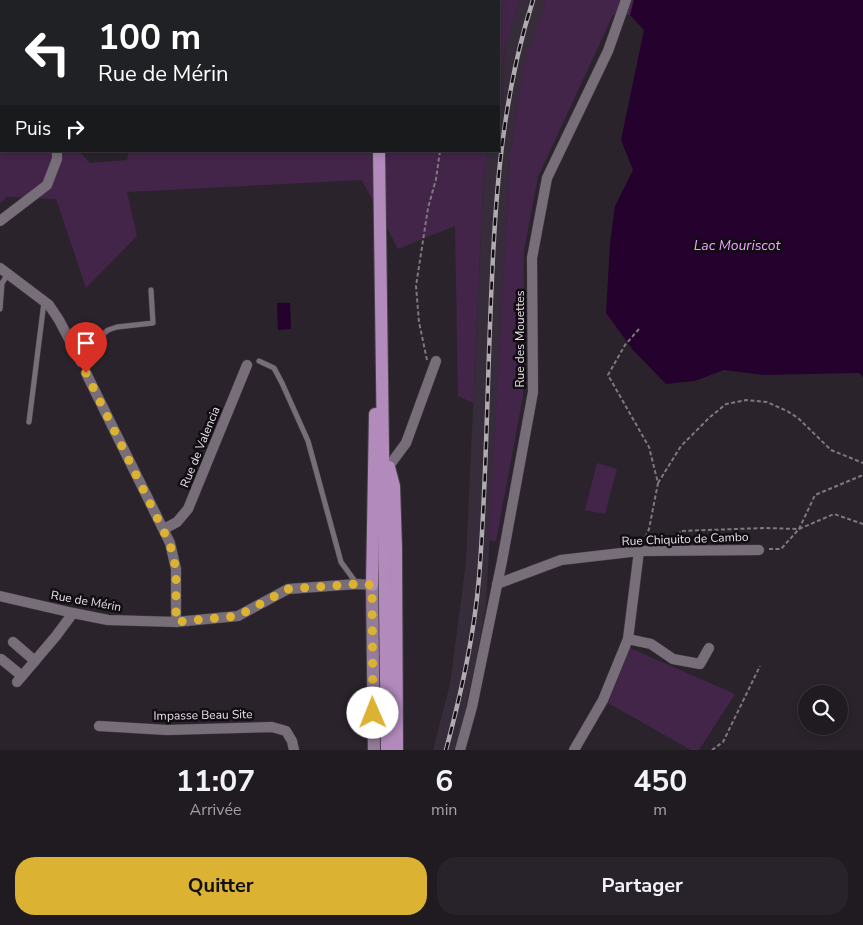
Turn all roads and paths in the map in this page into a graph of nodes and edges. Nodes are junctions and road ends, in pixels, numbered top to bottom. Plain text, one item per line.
1 (626, 0) edge
2 (57, 152) edge
3 (379, 152) edge
4 (440, 152) edge
5 (0, 221) edge
6 (4, 271) edge
7 (151, 290) dead end
8 (44, 301) junction
9 (0, 309) edge
10 (380, 327) junction
11 (639, 329) dead end
12 (79, 359) joint
13 (259, 361) dead end
14 (432, 362) joint
15 (246, 366) dead end
16 (86, 373) dead end
17 (29, 422) dead end
18 (383, 432) junction
19 (863, 463) edge
20 (389, 466) junction
21 (863, 475) edge
22 (658, 483) junction
23 (863, 524) edge
24 (164, 529) junction
25 (799, 529) junction
26 (759, 550) joint
27 (639, 551) junction
28 (678, 552) junction
29 (357, 584) junction
30 (497, 584) junction
31 (372, 585) junction
32 (0, 596) edge
33 (74, 614) junction
34 (176, 622) junction
35 (628, 639) junction
36 (13, 642) dead end
37 (709, 648) dead end
38 (2, 659) dead end
39 (35, 661) junction
40 (760, 666) dead end
41 (99, 726) dead end
42 (294, 750) edge
43 (374, 750) edge
44 (387, 750) edge
45 (398, 750) edge
46 (460, 750) edge
47 (574, 750) edge
48 (712, 750) edge

1 - 30 street, Rue des Mouettes
2 - 5 street
3 - 10 main road
4 - 14 path
6 - 8 street
6 - 9 lane
7 - 12 lane
8 - 12 street
8 - 17 lane
10 - 18 main road
10 - 31 main road
11 - 22 path
13 - 29 lane
14 - 20 street
15 - 24 street, Rue de Valencia
16 - 24 street
18 - 20 main road
18 - 44 main road
19 - 22 path
20 - 45 main road
21 - 25 path
22 - 27 path
23 - 25 path
24 - 34 street
25 - 26 path
25 - 28 path
26 - 28 street, Rue Chiquito de Cambo
27 - 28 street, Rue Chiquito de Cambo
27 - 30 street, Rue Chiquito de Cambo
27 - 35 street
29 - 31 street, Rue de Mérin
29 - 34 street, Rue de Mérin
30 - 46 street, Rue des Mouettes
31 - 43 main road
32 - 33 street, Rue de Mérin
33 - 34 street, Rue de Mérin
33 - 39 street
35 - 37 street
35 - 47 street
36 - 39 street
38 - 39 street
40 - 48 path
41 - 42 street, Impasse Beau Site

